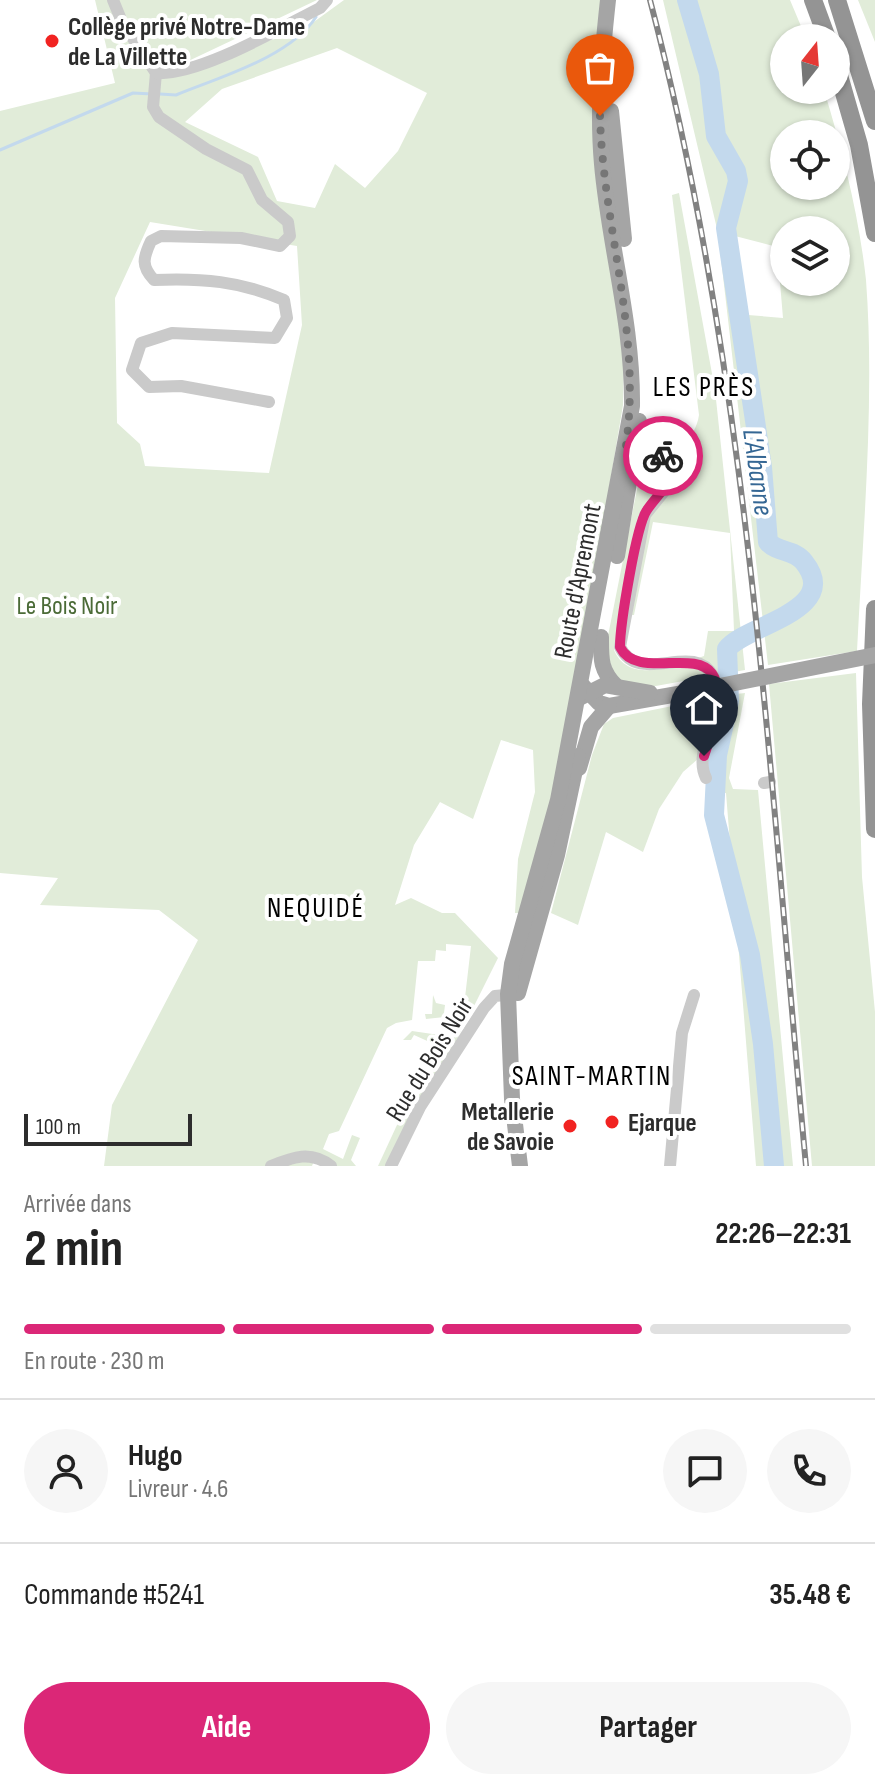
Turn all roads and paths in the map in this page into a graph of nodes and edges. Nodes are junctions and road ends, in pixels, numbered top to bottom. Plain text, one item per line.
1 (113, 0) edge
2 (327, 0) edge
3 (608, 0) edge
4 (616, 0) edge
5 (813, 0) edge
6 (837, 0) edge
7 (822, 24) edge
8 (155, 79) junction
9 (847, 104) edge
10 (875, 121) edge
11 (875, 233) edge
12 (269, 402) dead end
13 (632, 446) junction
14 (875, 609) edge
15 (601, 637) junction
16 (875, 655) edge
17 (616, 686) junction
18 (583, 691) junction
19 (695, 691) junction
20 (609, 706) junction
21 (706, 778) dead end
22 (570, 803) junction
23 (875, 829) edge
24 (513, 994) junction
25 (694, 995) dead end
26 (271, 1166) edge
27 (331, 1166) edge
28 (391, 1166) edge
29 (521, 1166) edge
30 (670, 1166) edge

1 - 8 street
2 - 8 street
3 - 13 main road, Route d'Apremont
4 - 13 main road, Route d'Apremont
5 - 7 highway
6 - 10 highway
8 - 12 street
9 - 11 highway
13 - 15 main road, Route d'Apremont
13 - 18 main road, Route d'Apremont
13 - 21 street
14 - 23 highway
15 - 17 main road
15 - 18 main road, Route d'Apremont
16 - 19 main road, bridge
17 - 18 main road
17 - 19 main road
18 - 20 main road
18 - 22 main road, Route d'Apremont
18 - 24 main road, Route d'Apremont
19 - 20 main road
20 - 22 main road
22 - 24 main road, Route d'Apremont
24 - 28 street, Rue du Bois Noir
24 - 29 main road, Route d'Apremont
25 - 30 street
26 - 27 street

